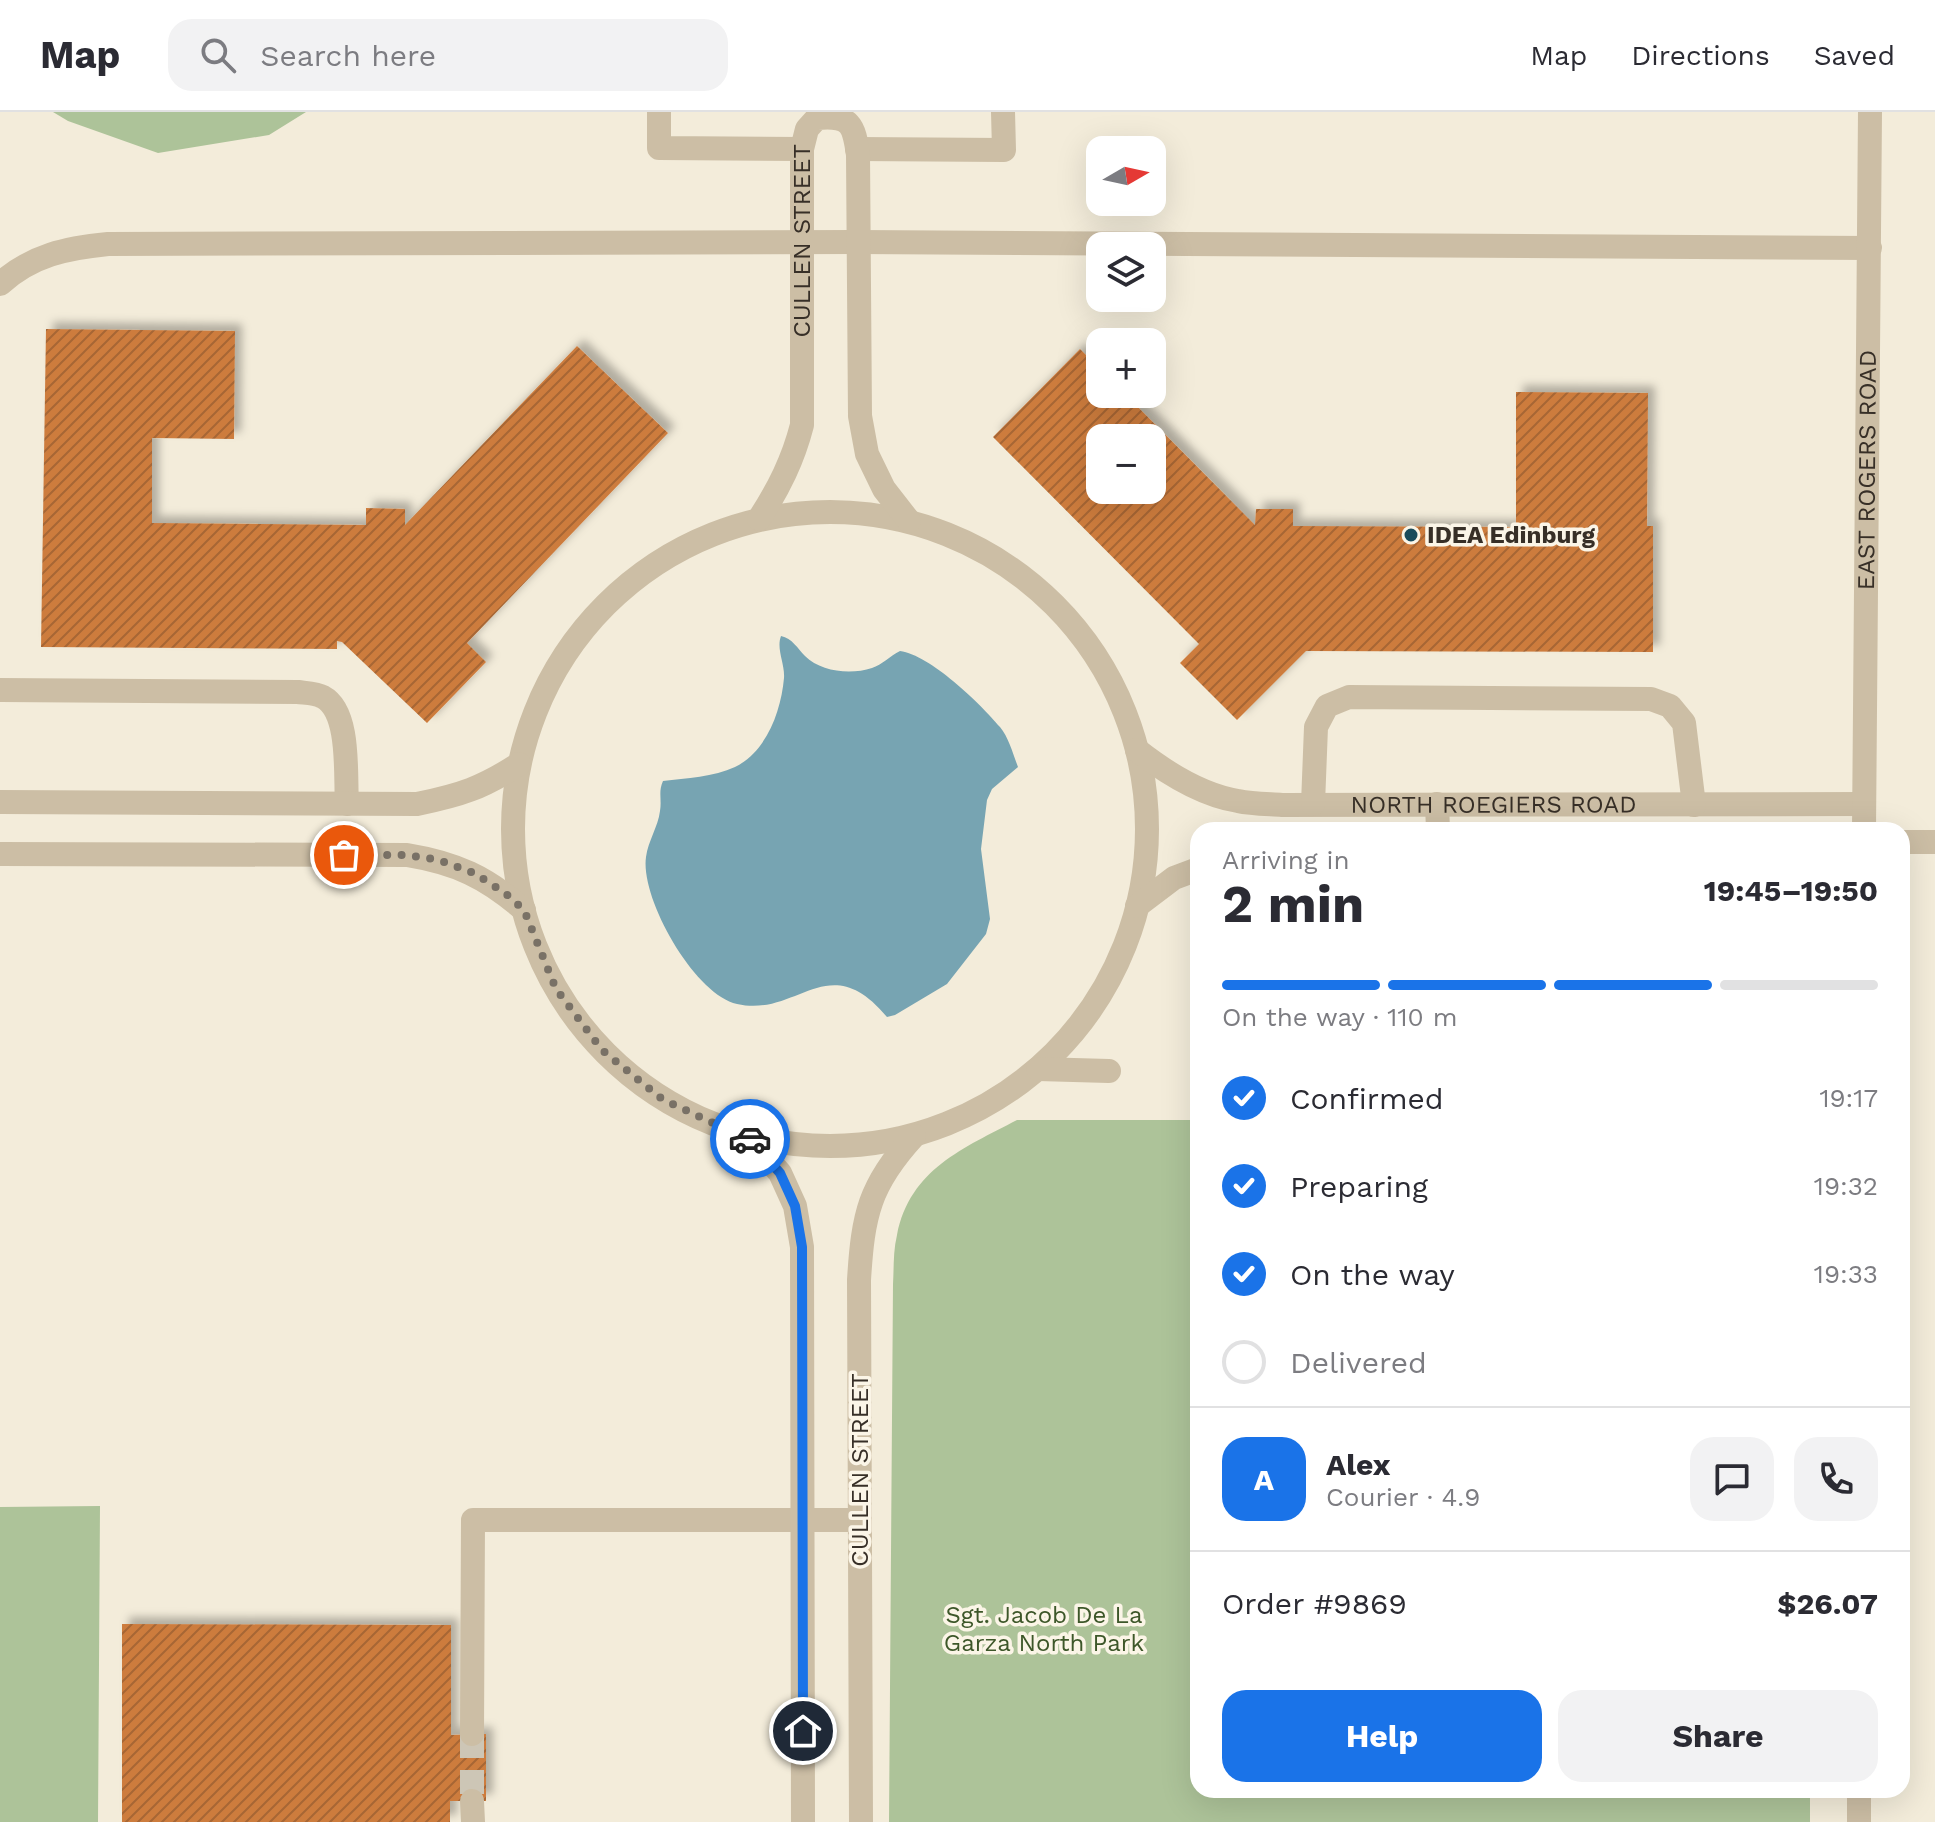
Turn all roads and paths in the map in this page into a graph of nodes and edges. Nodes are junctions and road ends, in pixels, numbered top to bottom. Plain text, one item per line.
1 (659, 112) edge
2 (1003, 112) edge
3 (1870, 112) edge
4 (802, 149) junction
5 (857, 149) junction
6 (857, 242) junction
7 (803, 243) junction
8 (1870, 248) junction
9 (0, 284) edge
10 (759, 519) junction
11 (909, 521) junction
12 (0, 690) edge
13 (1137, 750) junction
14 (519, 764) junction
15 (0, 802) edge
16 (347, 804) junction
17 (1313, 804) junction
18 (1437, 804) junction
19 (1864, 804) junction
20 (1694, 805) junction
21 (1438, 822) edge
22 (1864, 822) edge
23 (1910, 842) edge
24 (1935, 842) edge
25 (0, 854) edge
26 (1190, 872) edge
27 (1137, 906) junction
28 (524, 910) junction
29 (1038, 1069) junction
30 (1109, 1071) dead end
31 (916, 1134) junction
32 (746, 1135) junction
33 (803, 1520) junction
34 (860, 1520) junction
35 (472, 1734) tunnel mouth
36 (1859, 1798) edge
37 (803, 1822) edge
38 (861, 1822) edge
39 (1859, 1822) edge

1 - 4 street
2 - 5 street
3 - 8 street, EAST ROGERS ROAD
4 - 5 street, CULLEN STREET
4 - 7 street, CULLEN STREET
5 - 6 street
6 - 7 street
6 - 8 street
6 - 11 street
7 - 9 street
7 - 10 street, CULLEN STREET
8 - 19 street, EAST ROGERS ROAD
10 - 11 street
10 - 14 street
11 - 13 street
12 - 16 street
13 - 17 street, NORTH ROEGIERS ROAD
13 - 27 street
14 - 16 street
14 - 28 street
15 - 16 street
17 - 18 street, NORTH ROEGIERS ROAD
17 - 20 street
18 - 20 street, NORTH ROEGIERS ROAD
18 - 21 street
19 - 20 street, NORTH ROEGIERS ROAD
19 - 22 street, EAST ROGERS ROAD
23 - 24 street
25 - 28 street
26 - 27 street
27 - 29 street
28 - 32 street
29 - 30 street
29 - 31 street
31 - 32 street
31 - 34 street, CULLEN STREET
32 - 33 street
33 - 34 street
33 - 35 street
33 - 37 street
34 - 38 street, CULLEN STREET
36 - 39 street

